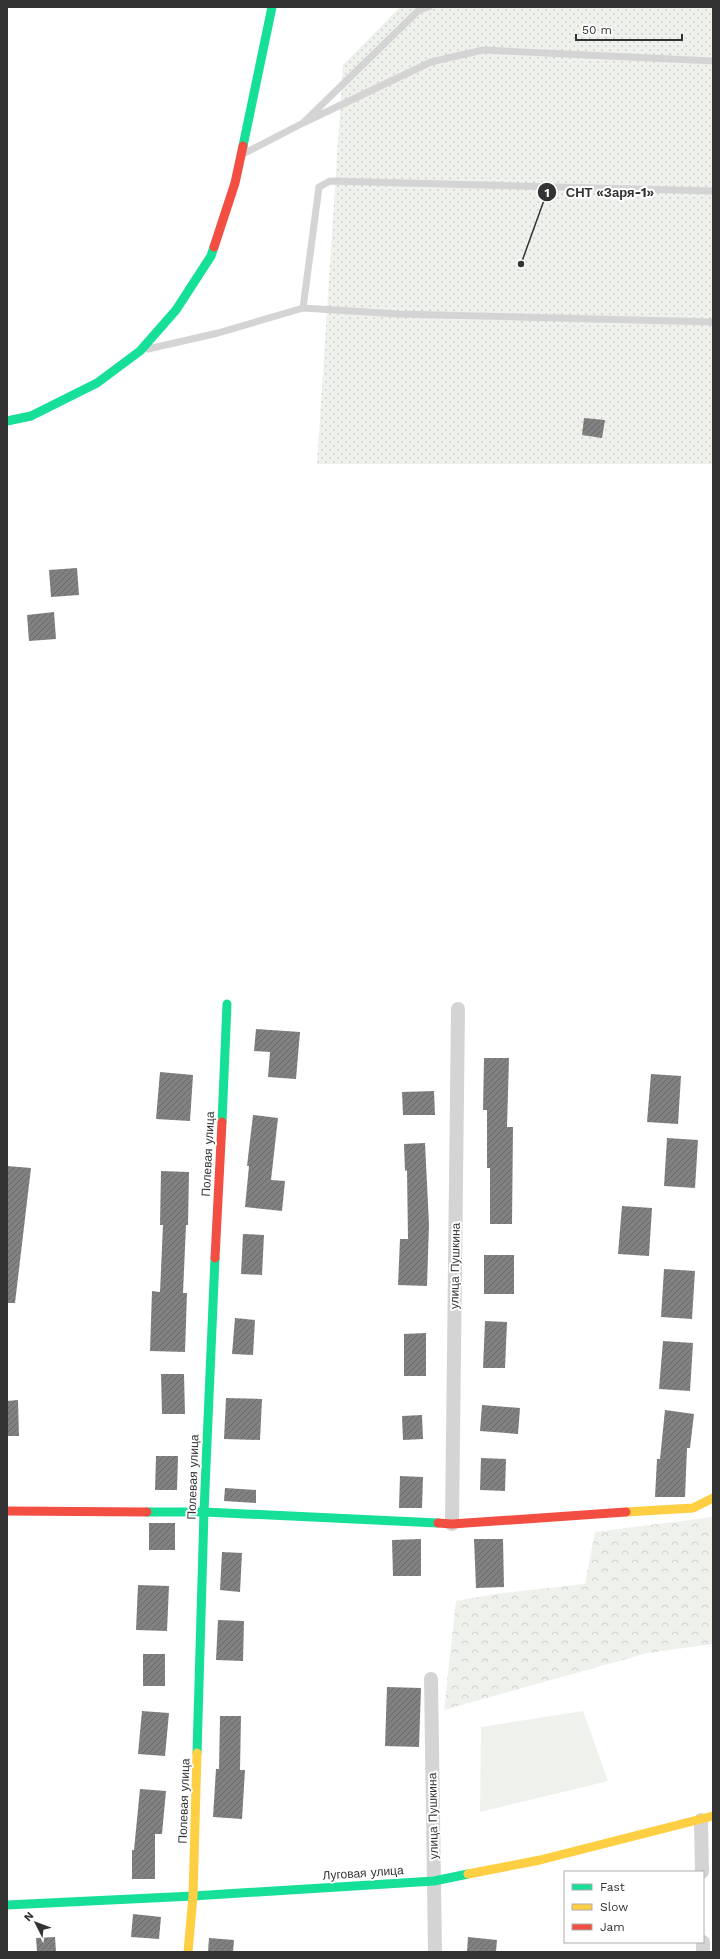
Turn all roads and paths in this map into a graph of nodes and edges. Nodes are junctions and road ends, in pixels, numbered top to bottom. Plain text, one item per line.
1 (272, 7) edge
2 (428, 7) edge
3 (713, 61) edge
4 (304, 124) junction
5 (241, 155) junction
6 (713, 191) edge
7 (303, 308) junction
8 (713, 322) edge
9 (140, 351) junction
10 (7, 421) edge
11 (227, 1004) dead end
12 (458, 1009) dead end
13 (713, 1498) edge
14 (7, 1511) edge
15 (204, 1512) junction
16 (452, 1524) junction
17 (431, 1679) dead end
18 (707, 1818) edge
19 (702, 1871) edge
20 (434, 1880) junction
21 (193, 1896) junction
22 (7, 1905) edge
23 (188, 1952) edge
24 (435, 1952) edge

1 - 5 street
2 - 4 lane
3 - 4 lane
4 - 5 lane
5 - 9 street
6 - 7 lane
7 - 8 lane
7 - 9 lane
9 - 10 street
11 - 15 street, Полевая улица
12 - 16 street, улица Пушкина
13 - 16 street
14 - 15 street
15 - 16 street
15 - 21 street, Полевая улица
17 - 20 street, улица Пушкина
18 - 19 street
18 - 20 street, Луговая улица
20 - 21 street, Луговая улица
20 - 24 street, улица Пушкина
21 - 22 street, Луговая улица
21 - 23 street, Полевая улица

